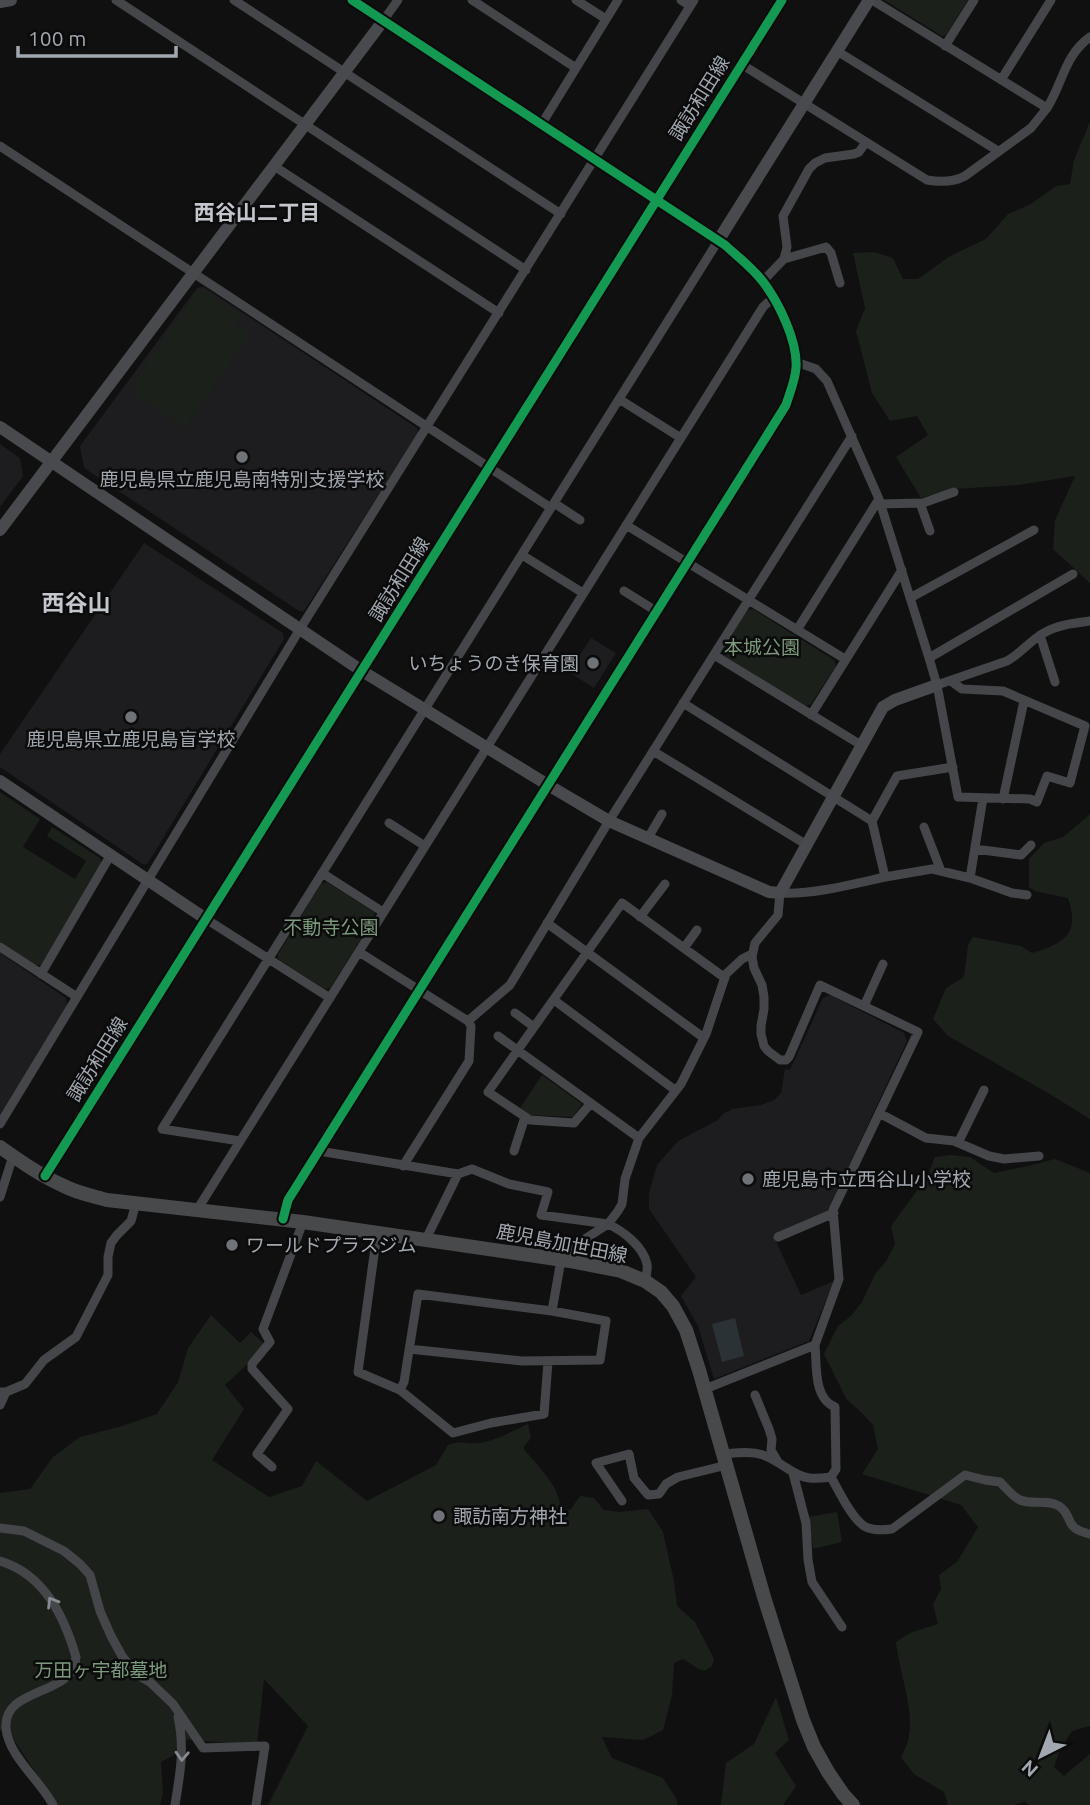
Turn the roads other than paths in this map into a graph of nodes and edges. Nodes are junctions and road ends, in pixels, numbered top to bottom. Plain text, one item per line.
1 (11, 0) edge
2 (116, 0) edge
3 (234, 0) edge
4 (352, 0) edge
5 (398, 0) edge
6 (472, 0) edge
7 (576, 0) edge
8 (618, 0) edge
9 (681, 0) edge
10 (782, 0) edge
11 (871, 0) edge
12 (974, 0) edge
13 (1051, 0) edge
14 (0, 2) edge
15 (692, 3) edge
16 (606, 19) junction
17 (383, 21) junction
18 (1090, 37) edge
19 (945, 46) junction
20 (837, 51) junction
21 (741, 64) junction
22 (576, 68) junction
23 (344, 73) junction
24 (1001, 80) junction
25 (804, 103) junction
26 (1047, 108) junction
27 (305, 125) junction
28 (541, 125) junction
29 (866, 142) junction
30 (0, 146) edge
31 (998, 151) junction
32 (595, 160) junction
33 (274, 166) junction
34 (656, 200) junction
35 (561, 214) junction
36 (718, 241) junction
37 (784, 259) junction
38 (526, 270) junction
39 (193, 273) junction
40 (763, 281) junction
41 (841, 283) dead end
42 (773, 298) junction
43 (499, 313) junction
44 (796, 362) junction
45 (619, 400) junction
46 (0, 426) edge
47 (427, 427) junction
48 (852, 436) junction
49 (681, 438) junction
50 (52, 461) junction
51 (489, 468) junction
52 (954, 492) dead end
53 (879, 502) junction
54 (920, 503) junction
55 (552, 506) junction
56 (580, 520) dead end
57 (626, 525) junction
58 (0, 530) edge
59 (1034, 530) dead end
60 (930, 531) dead end
61 (522, 555) junction
62 (687, 562) junction
63 (902, 570) junction
64 (1073, 574) dead end
65 (625, 591) dead end
66 (583, 593) junction
67 (910, 598) junction
68 (748, 600) junction
69 (656, 611) junction
70 (1090, 621) edge
71 (300, 629) junction
72 (797, 629) junction
73 (1040, 635) junction
74 (714, 655) junction
75 (929, 658) junction
76 (845, 659) junction
77 (362, 671) junction
78 (951, 681) junction
79 (1055, 682) dead end
80 (937, 685) junction
81 (1024, 701) junction
82 (683, 703) junction
83 (425, 710) junction
84 (811, 715) junction
85 (861, 745) junction
86 (487, 748) junction
87 (653, 751) junction
88 (953, 767) junction
89 (0, 781) edge
90 (548, 785) junction
91 (833, 797) junction
92 (984, 798) junction
93 (1003, 799) junction
94 (662, 814) dead end
95 (609, 821) junction
96 (872, 821) junction
97 (389, 823) dead end
98 (924, 827) dead end
99 (648, 838) junction
100 (807, 845) junction
101 (1031, 845) dead end
102 (425, 846) junction
103 (975, 849) junction
104 (110, 856) junction
105 (941, 871) junction
106 (322, 873) junction
107 (885, 877) junction
108 (970, 878) junction
109 (148, 881) junction
110 (665, 884) dead end
111 (780, 893) junction
112 (1027, 895) dead end
113 (383, 912) junction
114 (640, 917) junction
115 (206, 919) junction
116 (547, 923) junction
117 (697, 930) dead end
118 (0, 947) edge
119 (684, 948) junction
120 (359, 952) junction
121 (587, 953) junction
122 (752, 954) junction
123 (268, 959) junction
124 (883, 964) dead end
125 (41, 974) junction
126 (725, 978) junction
127 (419, 990) junction
128 (78, 997) junction
129 (330, 998) junction
130 (554, 1000) junction
131 (864, 1006) junction
132 (514, 1013) dead end
133 (468, 1021) junction
134 (534, 1027) junction
135 (498, 1036) dead end
136 (704, 1038) junction
137 (518, 1051) junction
138 (676, 1090) junction
139 (984, 1090) dead end
140 (591, 1103) junction
141 (879, 1113) junction
142 (525, 1117) junction
143 (0, 1124) edge
144 (639, 1138) junction
145 (240, 1141) junction
146 (958, 1143) junction
147 (0, 1147) edge
148 (319, 1151) junction
149 (514, 1151) dead end
150 (13, 1156) junction
151 (1039, 1156) dead end
152 (403, 1166) junction
153 (458, 1174) junction
154 (45, 1176) junction
155 (0, 1197) edge
156 (136, 1203) junction
157 (197, 1210) junction
158 (834, 1213) junction
159 (283, 1219) junction
160 (303, 1222) junction
161 (608, 1224) junction
162 (377, 1233) junction
163 (778, 1237) dead end
164 (426, 1239) junction
165 (561, 1260) junction
166 (645, 1282) junction
167 (552, 1311) junction
168 (815, 1345) junction
169 (409, 1349) junction
170 (548, 1362) junction
171 (400, 1390) junction
172 (705, 1390) junction
173 (3, 1392) edge
174 (755, 1395) dead end
175 (0, 1405) edge
176 (725, 1460) junction
177 (779, 1463) junction
178 (272, 1466) dead end
179 (793, 1473) junction
180 (831, 1478) junction
181 (622, 1501) dead end
182 (0, 1528) edge
183 (1090, 1534) edge
184 (0, 1561) edge
185 (842, 1627) dead end
186 (175, 1708) junction
187 (53, 1805) edge
188 (175, 1805) edge
189 (256, 1805) edge
190 (853, 1805) edge

1 - 14 street
2 - 27 street
3 - 23 street
4 - 17 street
5 - 17 street
6 - 22 street
7 - 16 street
8 - 16 street
9 - 15 street
10 - 21 street, 諏訪和田線
11 - 19 street
11 - 20 street
12 - 19 street
13 - 24 street
15 - 32 street
16 - 22 street
17 - 23 street
17 - 28 street
18 - 26 street
19 - 24 street
20 - 25 street
20 - 31 street
21 - 25 street
21 - 34 street, 諏訪和田線
22 - 28 street
23 - 27 street
23 - 35 street
24 - 26 street
25 - 29 street
25 - 36 street
26 - 31 street
27 - 33 street
27 - 38 street
28 - 32 street
29 - 31 street
29 - 37 street
30 - 39 street
32 - 34 street
32 - 35 street
33 - 39 street
33 - 43 street
34 - 36 street
34 - 51 street, 諏訪和田線
35 - 38 street
36 - 40 street
36 - 45 street
37 - 40 street
37 - 41 street
38 - 43 street
39 - 47 street
39 - 50 street
40 - 42 street
42 - 44 street
42 - 49 street
43 - 47 street
44 - 48 street
44 - 62 street
45 - 49 street
45 - 55 street
46 - 50 street
47 - 51 street
47 - 71 street
48 - 53 street
48 - 68 street
49 - 57 street
50 - 58 street
50 - 71 street
51 - 55 street
51 - 77 street, 諏訪和田線
52 - 54 street
53 - 54 street
53 - 63 street
53 - 72 street
54 - 60 street
55 - 56 street
55 - 61 street
57 - 62 street
57 - 66 street
59 - 67 street
61 - 66 street
61 - 83 street
62 - 68 street
62 - 69 street
63 - 67 street
63 - 76 street
64 - 75 street
65 - 69 street
66 - 86 street
67 - 75 street
68 - 72 street
68 - 74 street
69 - 90 street
70 - 73 street
71 - 77 street
71 - 109 street
72 - 76 street
73 - 78 street
73 - 79 street
74 - 82 street
74 - 84 street
75 - 80 street
76 - 84 street
77 - 83 street
77 - 115 street, 諏訪和田線
78 - 80 street
78 - 81 street
80 - 85 street
80 - 88 street
81 - 93 street
81 - 93 street
82 - 87 street
82 - 91 street
83 - 86 street
83 - 106 street
84 - 85 street
85 - 91 street
86 - 90 street
86 - 102 street
87 - 95 street
87 - 100 street
88 - 92 street
88 - 96 street
89 - 104 street
90 - 95 street
90 - 127 street
91 - 96 street
91 - 100 street
92 - 93 street
92 - 103 street
94 - 99 street
95 - 99 street
95 - 116 street
96 - 107 street
97 - 102 street
98 - 105 street
99 - 111 street
100 - 111 street
101 - 103 street
102 - 113 street
103 - 108 street
104 - 109 street
104 - 125 street
105 - 107 street
105 - 108 street
106 - 113 street
106 - 123 street
107 - 111 street
108 - 112 street
109 - 115 street
109 - 128 street
110 - 114 street
111 - 122 street
113 - 120 street
114 - 119 street
114 - 121 street
115 - 123 street
115 - 154 street, 諏訪和田線
116 - 121 street
116 - 133 street
117 - 119 street
118 - 125 street
119 - 126 street
120 - 127 street
120 - 129 street
121 - 130 street
121 - 136 street
122 - 126 street
122 - 131 street
123 - 129 street
123 - 145 street
124 - 131 street
125 - 128 street
126 - 136 street
127 - 133 street
127 - 148 street
128 - 143 street
129 - 145 street
130 - 134 street
130 - 138 street
131 - 141 street
132 - 134 street
133 - 152 street
134 - 137 street
135 - 137 street
136 - 138 street
137 - 140 street
137 - 142 street
138 - 144 street
139 - 146 street
140 - 142 street
140 - 144 street
141 - 146 street
141 - 158 street
142 - 149 street
144 - 161 street
145 - 157 street
146 - 151 street
147 - 150 main road, 鹿児島加世田線
148 - 152 street
148 - 159 street
150 - 154 main road, 鹿児島加世田線
150 - 155 street
152 - 153 street
153 - 161 street
153 - 164 street
154 - 156 main road, 鹿児島加世田線
156 - 157 main road, 鹿児島加世田線
156 - 173 street
157 - 159 main road, 鹿児島加世田線
158 - 163 street
158 - 168 street
159 - 160 main road, 鹿児島加世田線
160 - 162 main road, 鹿児島加世田線
160 - 178 street
161 - 165 street
161 - 166 street
162 - 164 main road, 鹿児島加世田線
162 - 171 street
164 - 165 main road, 鹿児島加世田線
165 - 166 main road, 鹿児島加世田線
165 - 167 street
166 - 172 main road, 鹿児島加世田線
167 - 169 street
167 - 170 street
168 - 172 street
168 - 180 street
169 - 170 street
169 - 171 street
170 - 171 street
172 - 176 main road, 鹿児島加世田線
173 - 175 street
174 - 177 street
176 - 177 street
176 - 181 street
176 - 190 main road, 鹿児島加世田線
177 - 179 street
179 - 180 street
179 - 185 street
180 - 183 street
182 - 186 street
187 -> 184 street
186 -> 188 street
186 - 189 street

